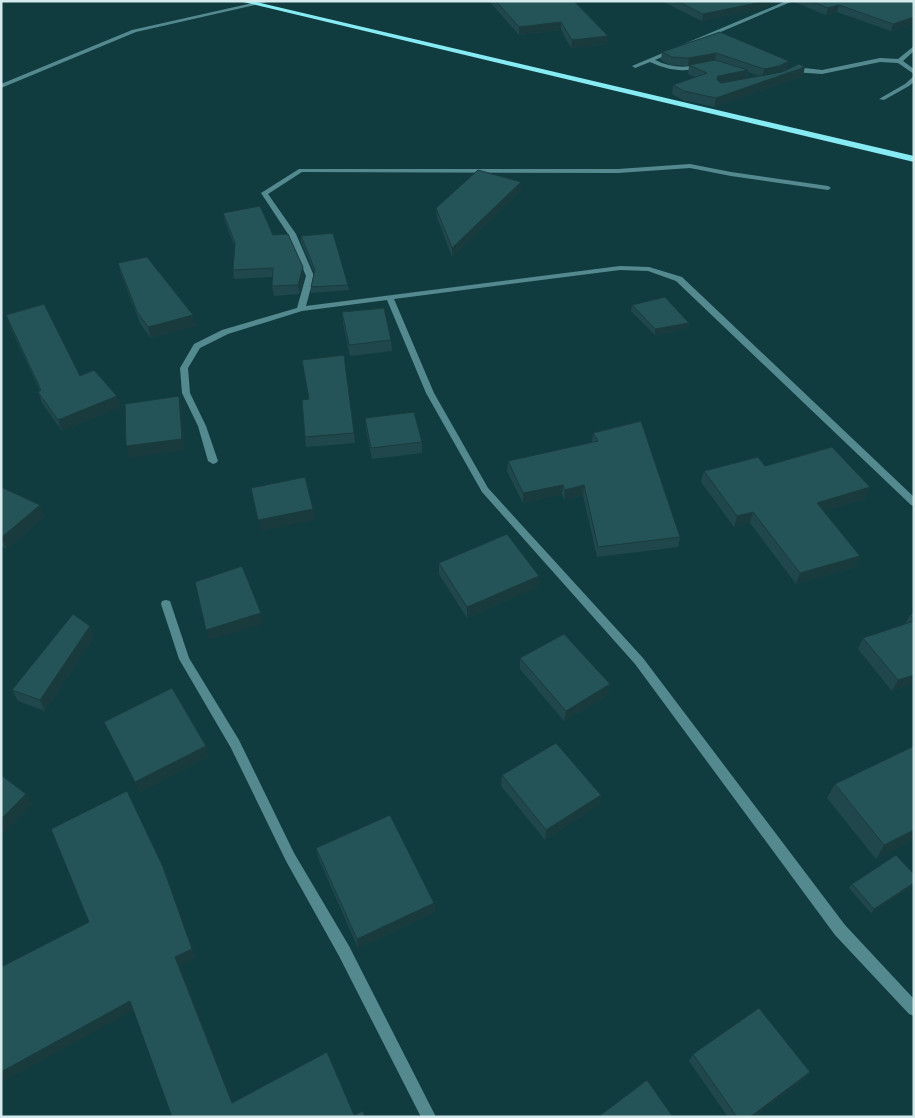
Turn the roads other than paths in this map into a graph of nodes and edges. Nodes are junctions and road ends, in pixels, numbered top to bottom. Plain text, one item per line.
1 (242, 1) edge
2 (270, 1) edge
3 (791, 1) edge
4 (914, 48) edge
5 (650, 60) junction
6 (899, 61) junction
7 (708, 65) edge
8 (635, 66) dead end
9 (914, 72) edge
10 (788, 73) edge
11 (914, 78) edge
12 (1, 86) edge
13 (882, 99) dead end
14 (914, 159) edge
15 (828, 188) dead end
16 (390, 299) junction
17 (301, 310) junction
18 (212, 461) dead end
19 (914, 503) edge
20 (166, 604) dead end
21 (914, 1009) edge
22 (429, 1117) edge

1 - 14 highway
2 - 12 street
3 - 5 street
4 - 6 street
5 - 7 street
5 - 8 street
6 - 9 street
6 - 10 street
11 - 13 street
15 - 17 street
16 - 17 street
16 - 19 street
16 - 21 street
17 - 18 street
20 - 22 street

